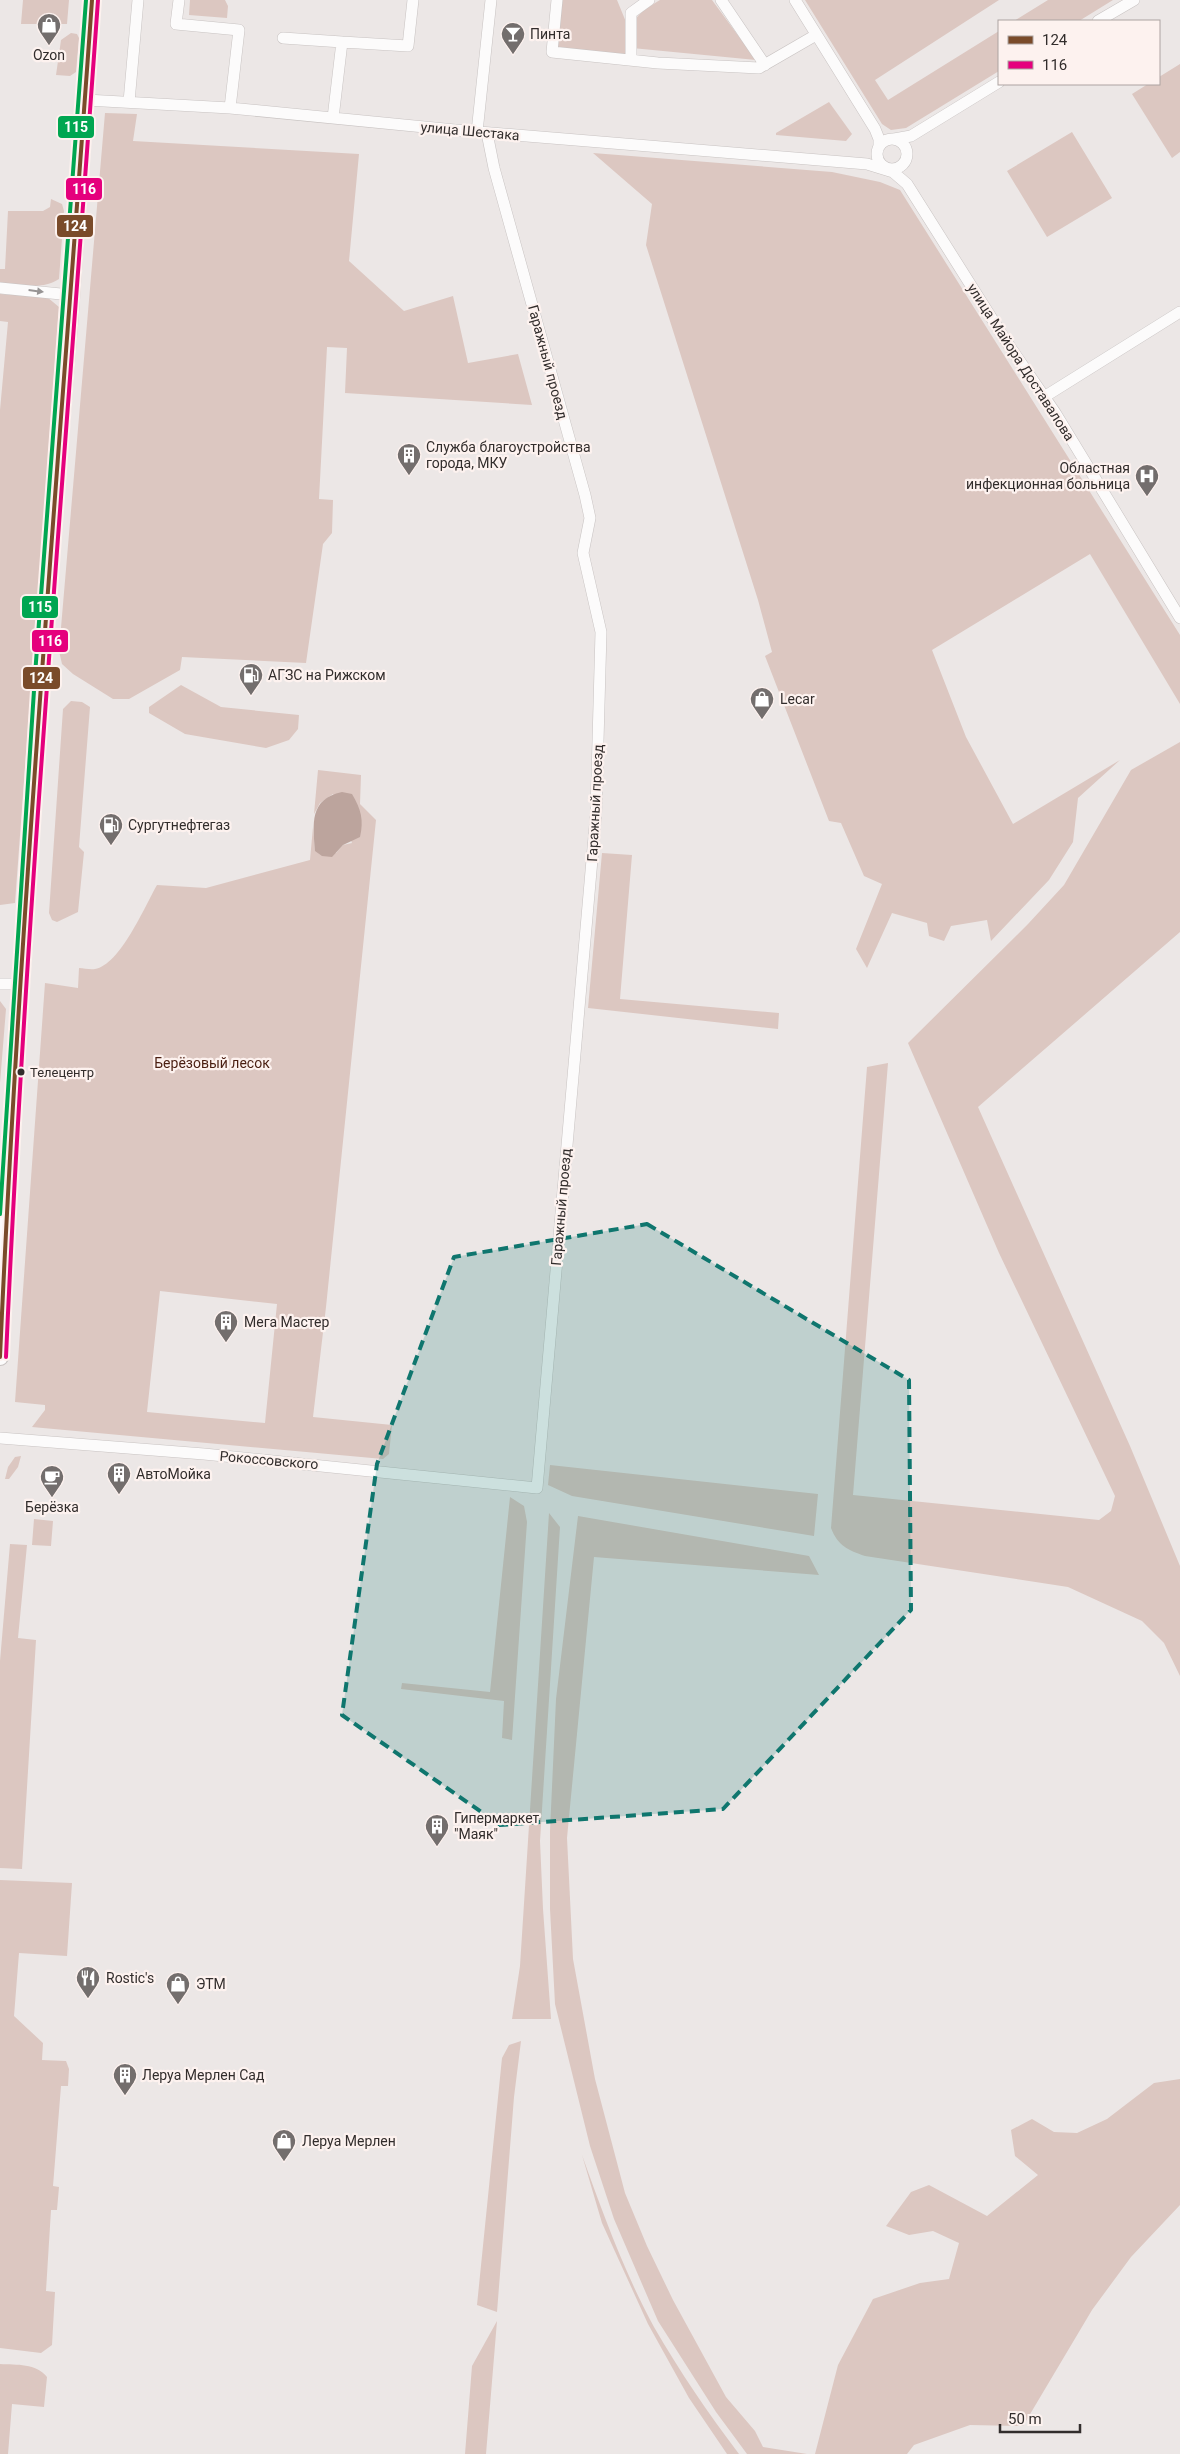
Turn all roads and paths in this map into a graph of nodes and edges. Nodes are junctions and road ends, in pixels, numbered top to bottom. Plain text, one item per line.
1 (92, 0) edge
2 (138, 0) edge
3 (179, 0) edge
4 (412, 0) edge
5 (491, 0) edge
6 (557, 0) edge
7 (649, 0) edge
8 (721, 0) edge
9 (795, 0) edge
10 (1134, 0) edge
11 (1100, 20) edge
12 (816, 35) junction
13 (283, 38) dead end
14 (342, 42) junction
15 (631, 59) junction
16 (765, 65) junction
17 (998, 83) edge
18 (86, 100) junction
19 (129, 102) junction
20 (230, 108) junction
21 (333, 118) junction
22 (875, 129) junction
23 (482, 132) junction
24 (911, 136) junction
25 (892, 140) junction
26 (905, 148) junction
27 (878, 149) junction
28 (905, 162) junction
29 (854, 164) junction
30 (887, 169) junction
31 (907, 184) junction
32 (0, 288) edge
33 (71, 295) junction
34 (1180, 312) edge
35 (1044, 397) junction
36 (1180, 618) edge
37 (0, 984) edge
38 (20, 984) junction
39 (0, 1357) edge
40 (0, 1438) edge
41 (537, 1488) joint

1 - 18 highway
2 - 19 street
3 - 20 street
4 - 14 street
5 - 23 street, Гаражный проезд
6 - 15 street
7 - 15 street
8 - 16 street
9 - 12 street
10 - 11 street
12 - 16 street
12 - 22 street
13 - 14 street
14 - 21 street
15 - 16 street
17 - 24 street
18 - 19 street, улица Шестака
18 - 33 highway
19 - 20 street, улица Шестака
20 - 21 street, улица Шестака
21 - 23 street, улица Шестака
22 - 25 street
22 - 27 street
23 - 29 street, улица Шестака
23 - 41 street, Гаражный проезд
24 - 25 street
24 - 26 street
25 - 26 street
25 - 27 street
26 - 28 street
27 - 29 street
27 - 30 street
28 - 30 street
28 - 31 street, улица Майора Доставалова
29 - 30 street, улица Шестака
30 - 31 street, улица Майора Доставалова
31 - 35 street, улица Майора Доставалова
32 -> 33 street
33 - 38 highway
34 - 35 street
35 - 36 street, улица Майора Доставалова
37 - 38 street
38 - 39 highway
40 - 41 street, Рокоссовского

